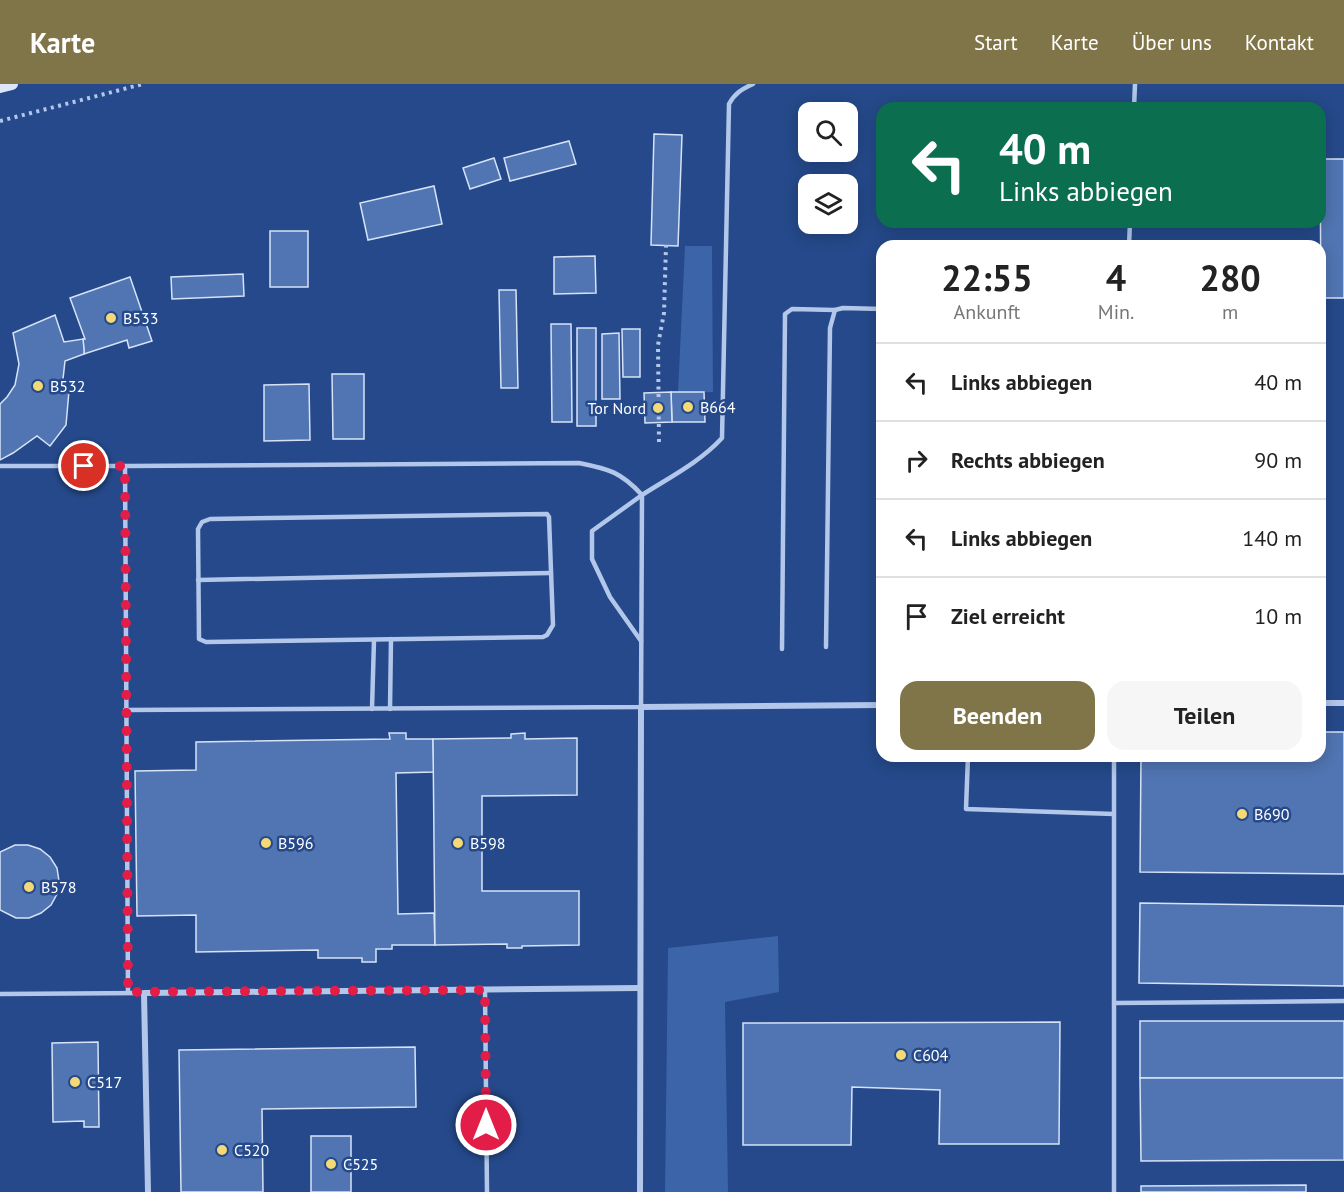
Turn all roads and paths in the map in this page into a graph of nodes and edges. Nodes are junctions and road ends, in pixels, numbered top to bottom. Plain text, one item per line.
1 (12, 84) edge
2 (143, 84) edge
3 (753, 84) edge
4 (1135, 84) edge
5 (0, 87) edge
6 (1134, 102) edge
7 (0, 121) edge
8 (666, 246) dead end
9 (876, 309) edge
10 (835, 310) junction
11 (659, 442) dead end
12 (0, 466) edge
13 (125, 466) junction
14 (642, 495) junction
15 (551, 573) junction
16 (198, 580) junction
17 (391, 639) junction
18 (374, 640) junction
19 (641, 641) junction
20 (826, 647) dead end
21 (782, 649) dead end
22 (1326, 703) edge
23 (1344, 703) edge
24 (876, 705) edge
25 (641, 707) junction
26 (372, 709) junction
27 (390, 709) junction
28 (125, 710) junction
29 (968, 762) edge
30 (1113, 762) edge
31 (1114, 814) junction
32 (640, 988) junction
33 (485, 990) junction
34 (128, 992) junction
35 (144, 993) junction
36 (0, 994) edge
37 (1344, 1001) edge
38 (1114, 1003) junction
39 (148, 1192) edge
40 (487, 1192) edge
41 (640, 1192) edge
42 (1114, 1192) edge

1 - 5 main road
2 - 7 path
3 - 14 lane
4 - 6 lane
8 - 11 path
9 - 10 lane
10 - 20 lane
10 - 21 lane
12 - 13 lane
13 - 14 lane
13 - 28 lane
14 - 19 lane
14 - 19 lane
15 - 16 lane
15 - 16 lane
15 - 17 lane
16 - 18 lane
17 - 18 lane
17 - 27 lane
18 - 26 lane
19 - 25 lane
22 - 23 street
24 - 25 street
25 - 27 lane
25 - 32 street
26 - 27 lane
26 - 28 lane
28 - 34 lane
29 - 31 lane
30 - 31 lane
31 - 38 lane
32 - 33 street
32 - 41 street
33 - 35 street
33 - 40 lane
34 - 35 lane
34 - 36 lane
35 - 39 street
37 - 38 lane
38 - 42 lane

